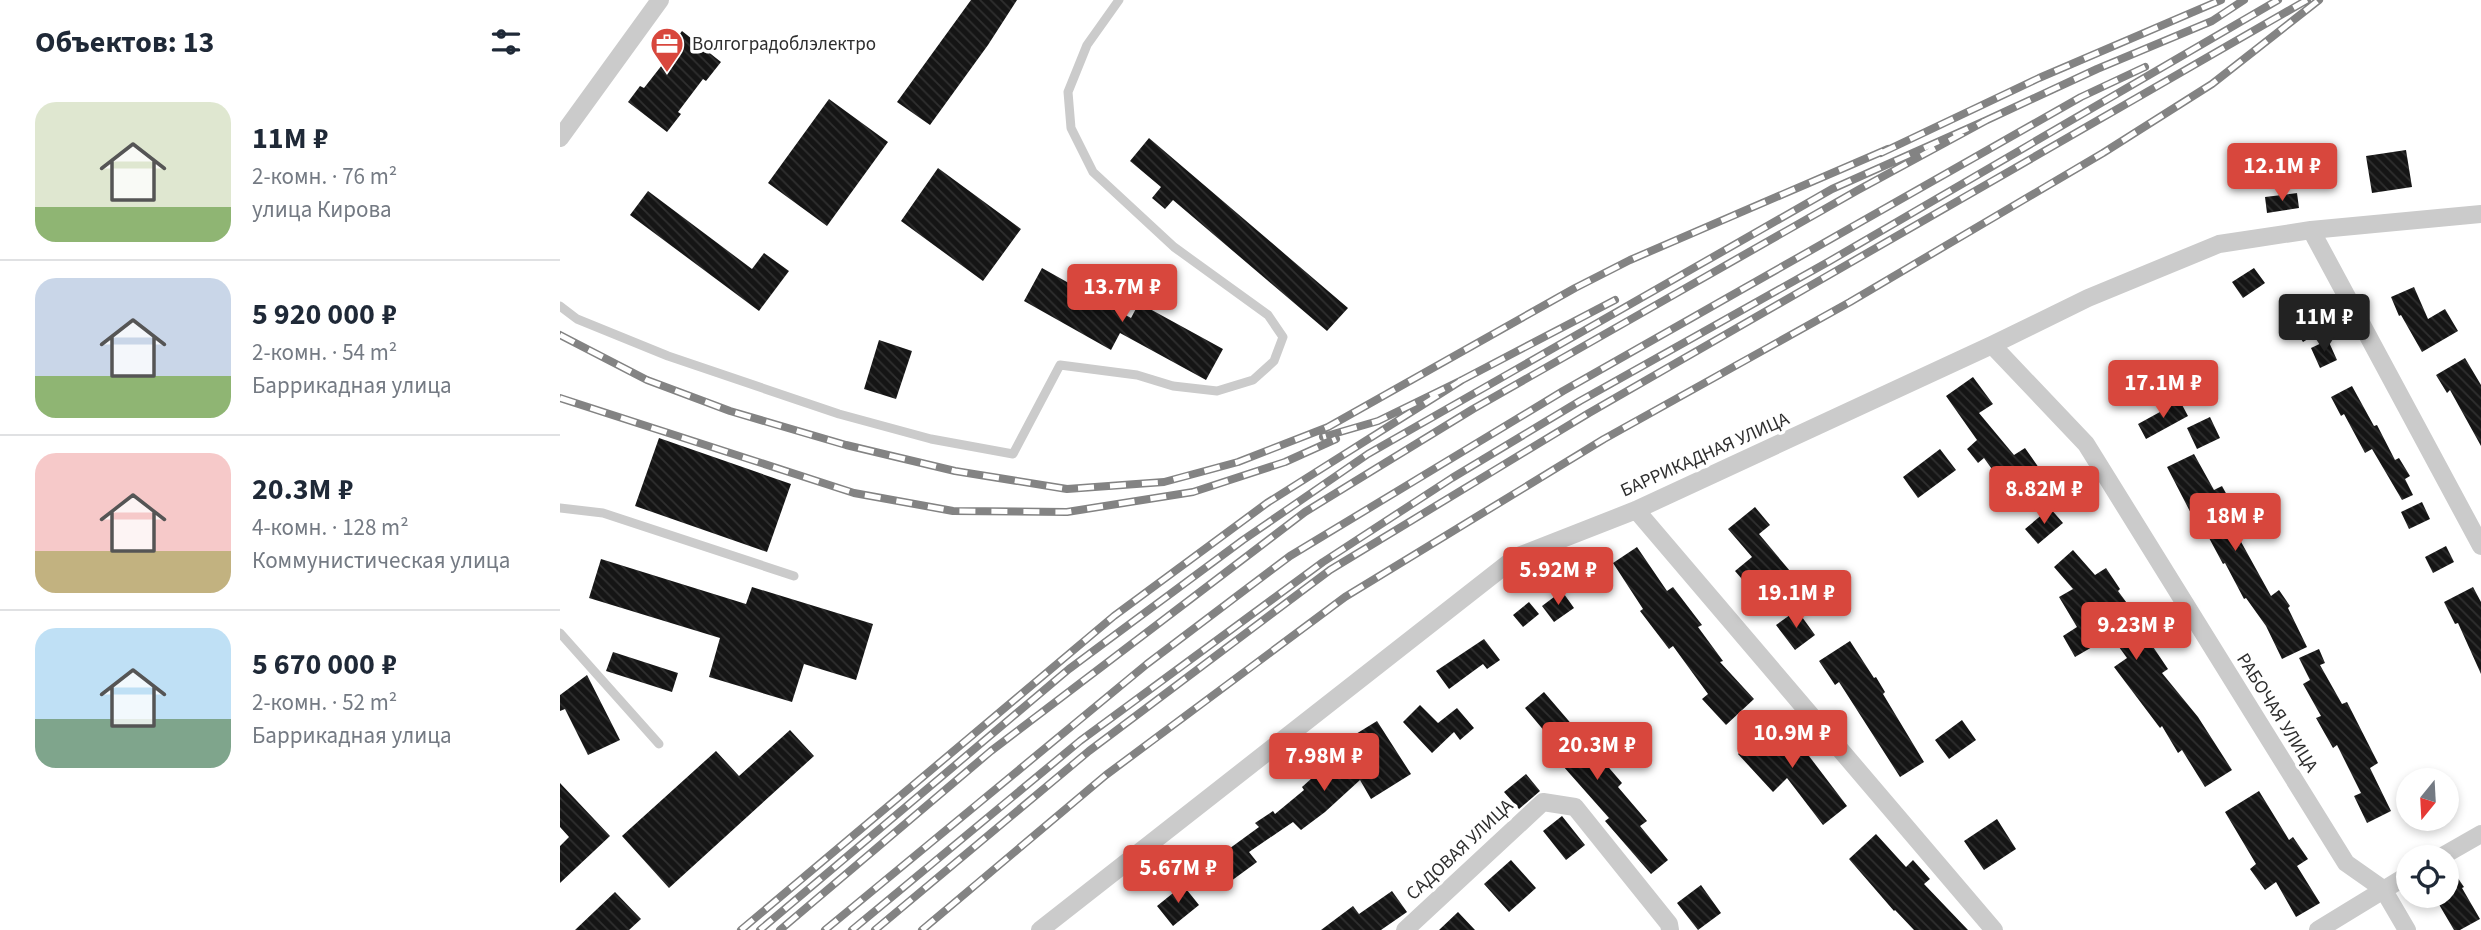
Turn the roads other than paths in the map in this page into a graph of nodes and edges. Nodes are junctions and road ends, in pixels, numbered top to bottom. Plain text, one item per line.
1 (660, 0) edge
2 (1119, 0) edge
3 (560, 138) edge
4 (2481, 214) edge
5 (2311, 230) junction
6 (560, 306) edge
7 (1992, 345) junction
8 (560, 508) edge
9 (1636, 510) junction
10 (2481, 546) edge
11 (794, 576) dead end
12 (560, 633) edge
13 (659, 744) dead end
14 (2481, 834) edge
15 (2459, 847) edge
16 (2396, 882) edge
17 (2383, 889) junction
18 (1040, 930) edge
19 (1405, 930) edge
20 (1670, 930) edge
21 (1994, 930) edge
22 (2318, 930) edge
23 (2407, 930) edge

1 - 3 street
2 - 6 lane
4 - 5 street, БАРРИКАДНАЯ УЛИЦА
5 - 7 street, БАРРИКАДНАЯ УЛИЦА
5 - 10 street
7 - 9 street, БАРРИКАДНАЯ УЛИЦА
7 - 17 street, РАБОЧАЯ УЛИЦА
8 - 11 lane
9 - 18 street, БАРРИКАДНАЯ УЛИЦА
9 - 21 street
12 - 13 lane
14 - 15 street
16 - 17 street
17 - 22 street
17 - 23 street, РАБОЧАЯ УЛИЦА
19 - 20 street, САДОВАЯ УЛИЦА

